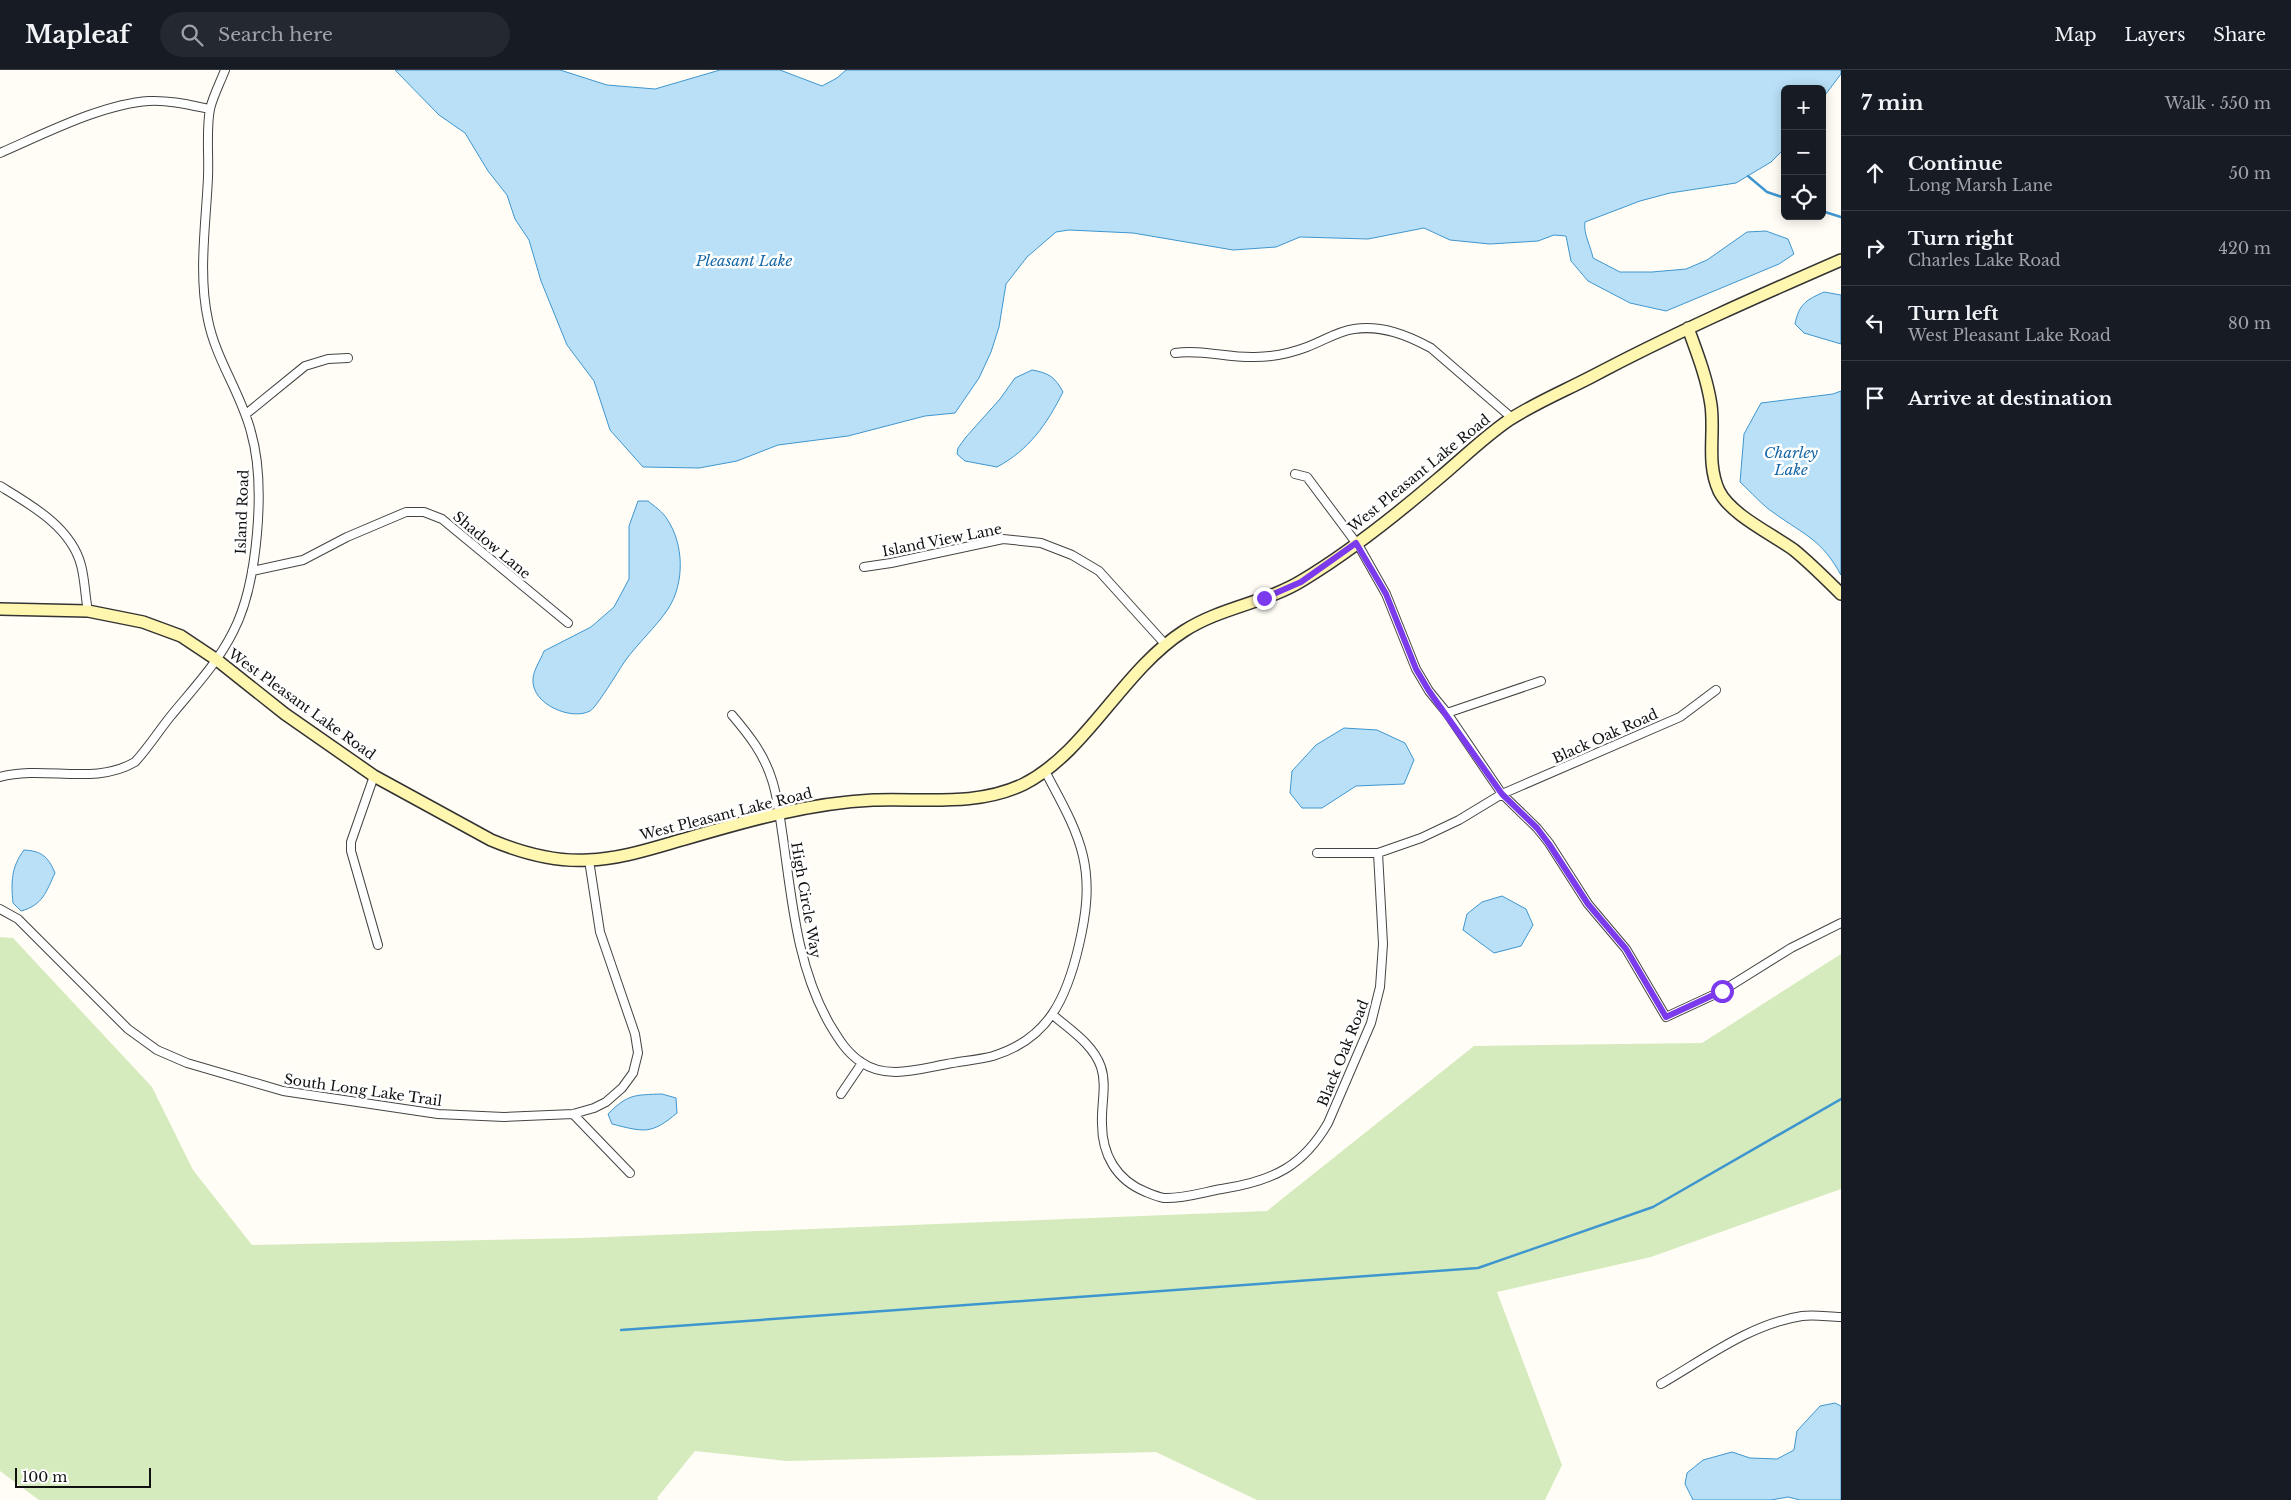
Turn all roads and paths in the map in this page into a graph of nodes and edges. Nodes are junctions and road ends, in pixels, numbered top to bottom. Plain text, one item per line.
1 (225, 70) edge
2 (210, 109) junction
3 (0, 153) edge
4 (1841, 260) edge
5 (1688, 328) junction
6 (1175, 353) dead end
7 (348, 358) dead end
8 (246, 414) junction
9 (1512, 418) junction
10 (1295, 474) dead end
11 (0, 486) edge
12 (1356, 543) junction
13 (864, 567) dead end
14 (252, 571) junction
15 (1841, 594) edge
16 (0, 609) edge
17 (88, 611) junction
18 (568, 624) dead end
19 (1165, 644) junction
20 (217, 660) junction
21 (1541, 681) dead end
22 (1716, 690) dead end
23 (1447, 714) junction
24 (732, 715) dead end
25 (1045, 771) junction
26 (374, 776) junction
27 (0, 777) edge
28 (1502, 794) junction
29 (779, 814) junction
30 (1317, 853) dead end
31 (1378, 853) junction
32 (589, 860) junction
33 (0, 909) edge
34 (1841, 923) edge
35 (378, 945) dead end
36 (1053, 1015) junction
37 (862, 1063) junction
38 (841, 1094) dead end
39 (573, 1114) junction
40 (630, 1173) dead end
41 (1841, 1317) edge
42 (1661, 1384) dead end

1 - 2 street, Island Road
2 - 3 street
2 - 8 street, Island Road
4 - 5 street, West Pleasant Lake Road
5 - 9 street, West Pleasant Lake Road
5 - 15 street
6 - 9 street
7 - 8 street
8 - 14 street, Island Road
9 - 12 street, West Pleasant Lake Road
10 - 12 street
11 - 17 street
12 - 19 street, West Pleasant Lake Road
12 - 23 street
13 - 19 street, Island View Lane
14 - 18 street, Shadow Lane
14 - 20 street, Island Road
16 - 17 street, West Pleasant Lake Road
17 - 20 street, West Pleasant Lake Road
19 - 25 street, West Pleasant Lake Road
20 - 26 street, West Pleasant Lake Road
20 - 27 street, Island Road
21 - 23 street
22 - 28 street, Black Oak Road
23 - 28 street
24 - 29 street, High Circle Way
25 - 29 street, West Pleasant Lake Road
25 - 36 street, High Circle Way
26 - 32 street, West Pleasant Lake Road
26 - 35 street
28 - 31 street, Black Oak Road
28 - 34 street
29 - 32 street, West Pleasant Lake Road
29 - 37 street, High Circle Way
30 - 31 street
31 - 36 street, Black Oak Road
32 - 39 street, South Long Lake Trail
33 - 39 street, South Long Lake Trail
36 - 37 street, High Circle Way
37 - 38 street
39 - 40 street
41 - 42 street

